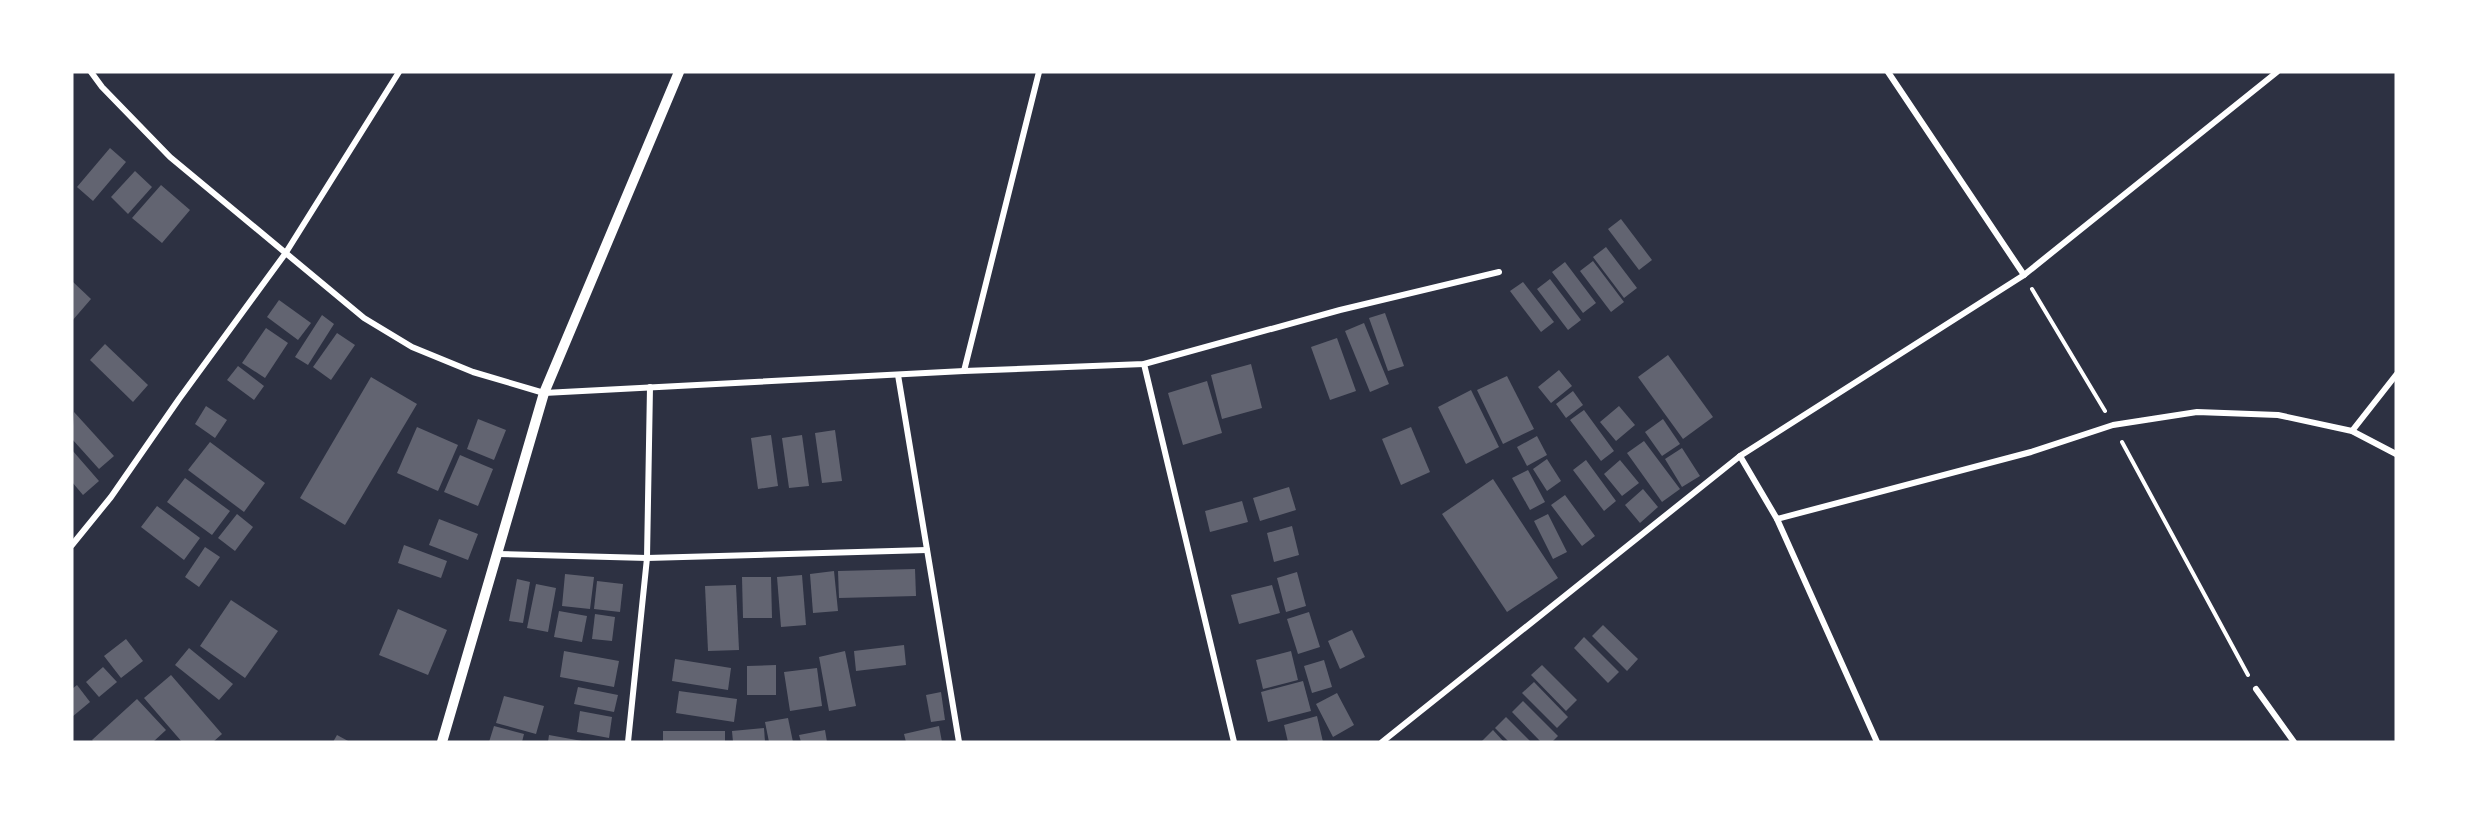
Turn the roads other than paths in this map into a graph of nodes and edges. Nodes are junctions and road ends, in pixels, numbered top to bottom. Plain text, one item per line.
1 (91, 72) edge
2 (399, 72) edge
3 (679, 72) edge
4 (1039, 72) edge
5 (1888, 72) edge
6 (2277, 72) edge
7 (285, 254) junction
8 (1499, 272) dead end
9 (2024, 275) junction
10 (1144, 364) junction
11 (964, 370) junction
12 (898, 375) junction
13 (2396, 375) edge
14 (650, 387) junction
15 (544, 393) junction
16 (2352, 431) junction
17 (2396, 454) edge
18 (1740, 456) junction
19 (1778, 519) junction
20 (72, 545) edge
21 (927, 550) junction
22 (497, 554) junction
23 (647, 558) junction
24 (2256, 689) road end
25 (442, 742) edge
26 (628, 742) edge
27 (959, 742) edge
28 (1234, 742) edge
29 (1382, 742) edge
30 (1878, 742) edge
31 (2294, 742) edge

1 - 7 street
2 - 7 street
3 - 15 street
4 - 11 street
5 - 9 street
6 - 9 street
7 - 15 street
7 - 20 street
8 - 10 street
9 - 18 street
10 - 11 street
10 - 28 street
11 - 12 street
12 - 14 street
12 - 21 street
13 - 16 street
14 - 15 street
14 - 23 street
15 - 22 street
16 - 17 street
16 - 19 street
18 - 19 street
18 - 29 street
19 - 30 street
21 - 23 street
21 - 27 street
22 - 23 street
22 - 25 street
23 - 26 street
24 - 31 street

